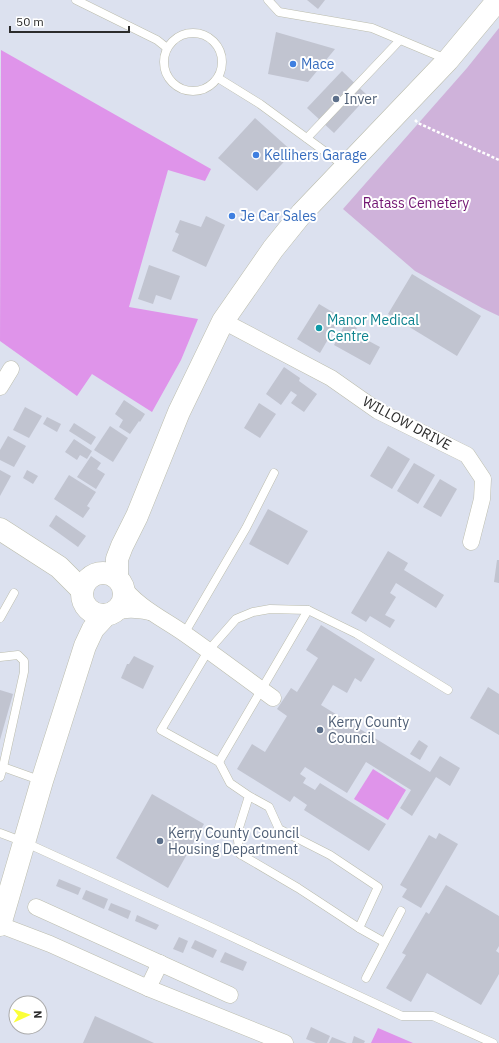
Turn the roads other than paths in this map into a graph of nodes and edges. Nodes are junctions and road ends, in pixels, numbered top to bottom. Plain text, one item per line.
1 (76, 0) edge
2 (268, 0) edge
3 (498, 0) edge
4 (400, 40) junction
5 (167, 48) junction
6 (448, 60) junction
7 (218, 78) junction
8 (307, 138) junction
9 (347, 168) junction
10 (223, 321) junction
11 (11, 369) dead end
12 (0, 387) edge
13 (274, 473) dead end
14 (0, 529) edge
15 (470, 542) dead end
16 (102, 592) junction
17 (14, 593) dead end
18 (308, 610) junction
19 (151, 613) junction
20 (0, 618) edge
21 (184, 634) junction
22 (208, 651) junction
23 (0, 657) edge
24 (448, 690) dead end
25 (267, 693) junction
26 (219, 762) junction
27 (3, 767) junction
28 (0, 777) edge
29 (42, 781) junction
30 (249, 796) junction
31 (0, 833) edge
32 (24, 842) junction
33 (36, 907) dead end
34 (402, 910) dead end
35 (0, 925) edge
36 (359, 928) junction
37 (384, 942) junction
38 (160, 963) junction
39 (366, 978) dead end
40 (148, 988) junction
41 (230, 995) dead end
42 (264, 1039) edge
43 (285, 1043) edge
44 (493, 1043) edge

1 - 5 lane
2 - 4 lane
3 - 6 main road
4 - 6 lane
4 - 8 lane
5 - 7 lane
5 - 7 lane
6 - 9 main road
7 - 8 lane
8 - 9 lane
9 - 10 main road
10 - 15 street, WILLOW DRIVE
10 - 16 main road
11 - 12 street
13 - 21 lane
14 - 16 main road
16 - 19 street
16 - 19 street
16 - 29 main road
17 - 20 lane
18 - 22 lane
18 - 24 lane
18 - 25 lane
19 - 21 street
21 - 22 street
22 - 25 street
22 - 26 lane
23 - 27 lane
25 - 26 lane
26 - 30 lane
27 - 28 lane
27 - 29 lane
29 - 32 main road
30 - 36 lane
30 - 36 lane
31 - 32 lane
32 - 35 main road
32 - 44 lane
33 - 38 street
34 - 37 lane
35 - 40 street
36 - 37 lane
37 - 39 lane
38 - 40 street
38 - 41 street
40 - 42 street
42 - 43 street

